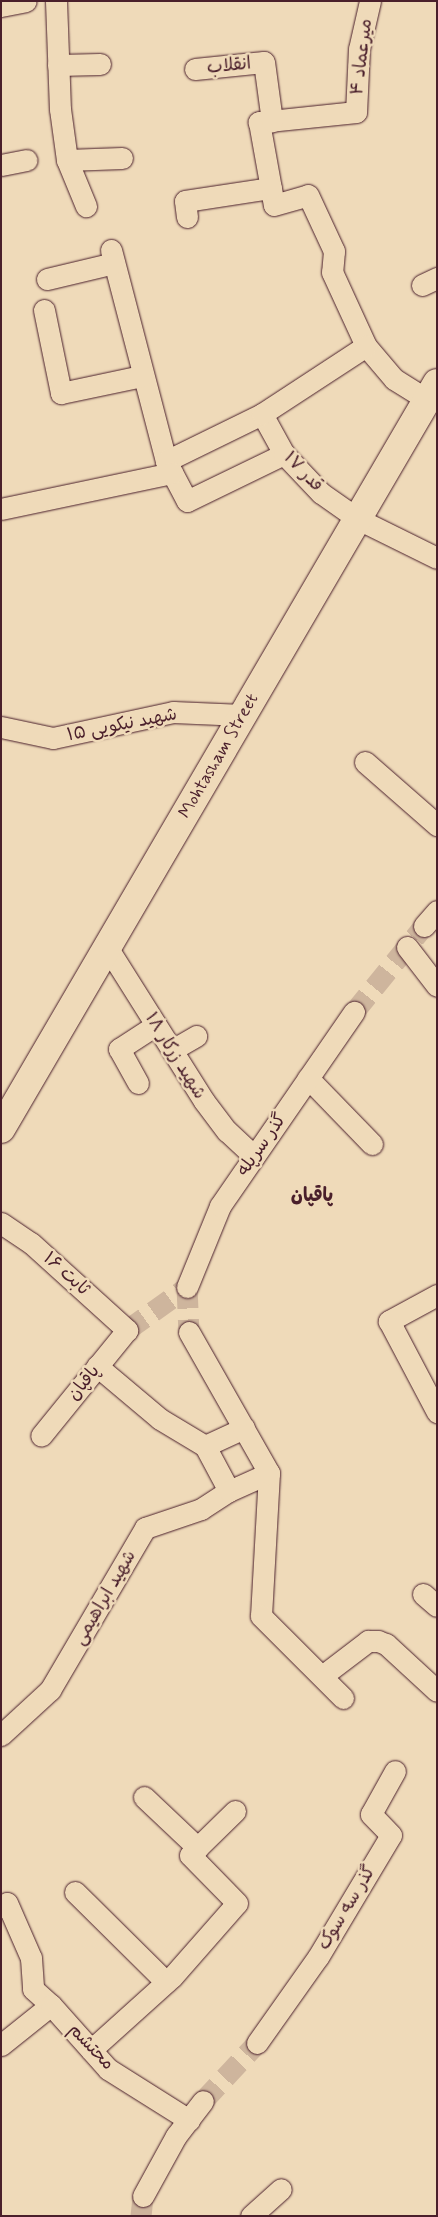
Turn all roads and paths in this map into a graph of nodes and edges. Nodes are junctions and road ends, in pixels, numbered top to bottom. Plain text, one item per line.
1 (26, 1) edge
2 (56, 1) edge
3 (370, 1) edge
4 (1, 6) edge
5 (100, 64) dead end
6 (58, 65) junction
7 (195, 69) dead end
8 (272, 121) junction
9 (122, 158) dead end
10 (27, 160) dead end
11 (67, 160) junction
12 (1, 165) edge
13 (271, 188) junction
14 (86, 206) dead end
15 (187, 217) dead end
16 (47, 280) dead end
17 (44, 310) dead end
18 (366, 346) junction
19 (142, 376) junction
20 (432, 392) edge
21 (262, 414) junction
22 (284, 454) junction
23 (169, 467) junction
24 (1, 509) edge
25 (358, 519) junction
26 (437, 558) edge
27 (243, 714) junction
28 (1, 727) edge
29 (365, 762) dead end
30 (437, 825) edge
31 (108, 947) junction
32 (407, 947) dead end
33 (437, 986) edge
34 (354, 1012) tunnel mouth
35 (156, 1025) junction
36 (196, 1036) dead end
37 (172, 1050) junction
38 (308, 1078) junction
39 (138, 1083) dead end
40 (1, 1129) edge
41 (372, 1144) dead end
42 (254, 1156) junction
43 (1, 1222) edge
44 (187, 1287) dead end
45 (437, 1295) edge
46 (127, 1330) joint
47 (189, 1332) tunnel mouth
48 (97, 1366) junction
49 (437, 1412) edge
50 (244, 1428) junction
51 (41, 1436) dead end
52 (205, 1446) junction
53 (269, 1473) junction
54 (229, 1491) junction
55 (322, 1676) junction
56 (437, 1691) edge
57 (343, 1698) dead end
58 (1, 1735) edge
59 (395, 1771) dead end
60 (144, 1797) dead end
61 (235, 1811) dead end
62 (198, 1848) junction
63 (75, 1892) dead end
64 (1, 1907) edge
65 (166, 1982) junction
66 (51, 2005) junction
67 (257, 2043) tunnel mouth
68 (1, 2045) edge
69 (92, 2050) junction
70 (203, 2102) tunnel mouth
71 (189, 2120) junction
72 (281, 2189) dead end
73 (143, 2196) tunnel mouth
74 (251, 2216) edge

1 - 4 street
2 - 6 street
3 - 8 street, میرعماد ۴
5 - 6 street
6 - 11 street
7 - 8 street, انقلاب
8 - 13 street
9 - 11 street
10 - 12 street
11 - 14 street
13 - 15 street
13 - 18 street
16 - 19 street
17 - 19 street
18 - 20 street
18 - 21 street
19 - 23 street
20 - 25 main road, Mohtasham Street
21 - 22 street, قدر ۱۷
21 - 23 street
22 - 23 street
22 - 25 street, قدر ۱۷
23 - 24 street
25 - 26 street, قدر ۱۷
25 - 27 main road, Mohtasham Street
27 - 28 street, شهید نیکویی ۱۵
27 - 31 main road, Mohtasham Street
29 - 30 street
31 - 35 street, شهید زرکار ۱۸
31 - 40 main road, Mohtasham Street
32 - 33 street
34 - 38 street, گذر سرپله
35 - 37 street, شهید زرکار ۱۸
35 - 39 street
36 - 37 street
37 - 42 street, شهید زرکار ۱۸
38 - 41 street
38 - 42 street, گذر سرپله
42 - 44 street, گذر سرپله
43 - 46 street, ثابت ۱۶
45 - 49 street
46 - 48 street, پاقپان
47 - 50 street
48 - 51 street, پاقپان
48 - 52 street
50 - 52 street
50 - 53 street
52 - 54 street
53 - 54 street, شهید ابراهیمی
53 - 55 street
54 - 58 street, شهید ابراهیمی
55 - 56 street
55 - 57 street
59 - 67 street, گذر سه سوک
60 - 62 street
61 - 62 street
62 - 65 street
63 - 65 street
64 - 66 street, محتشم
65 - 69 street
66 - 68 street
66 - 69 street, محتشم
69 - 71 street, محتشم
70 - 71 street
71 - 73 street
72 - 74 street

